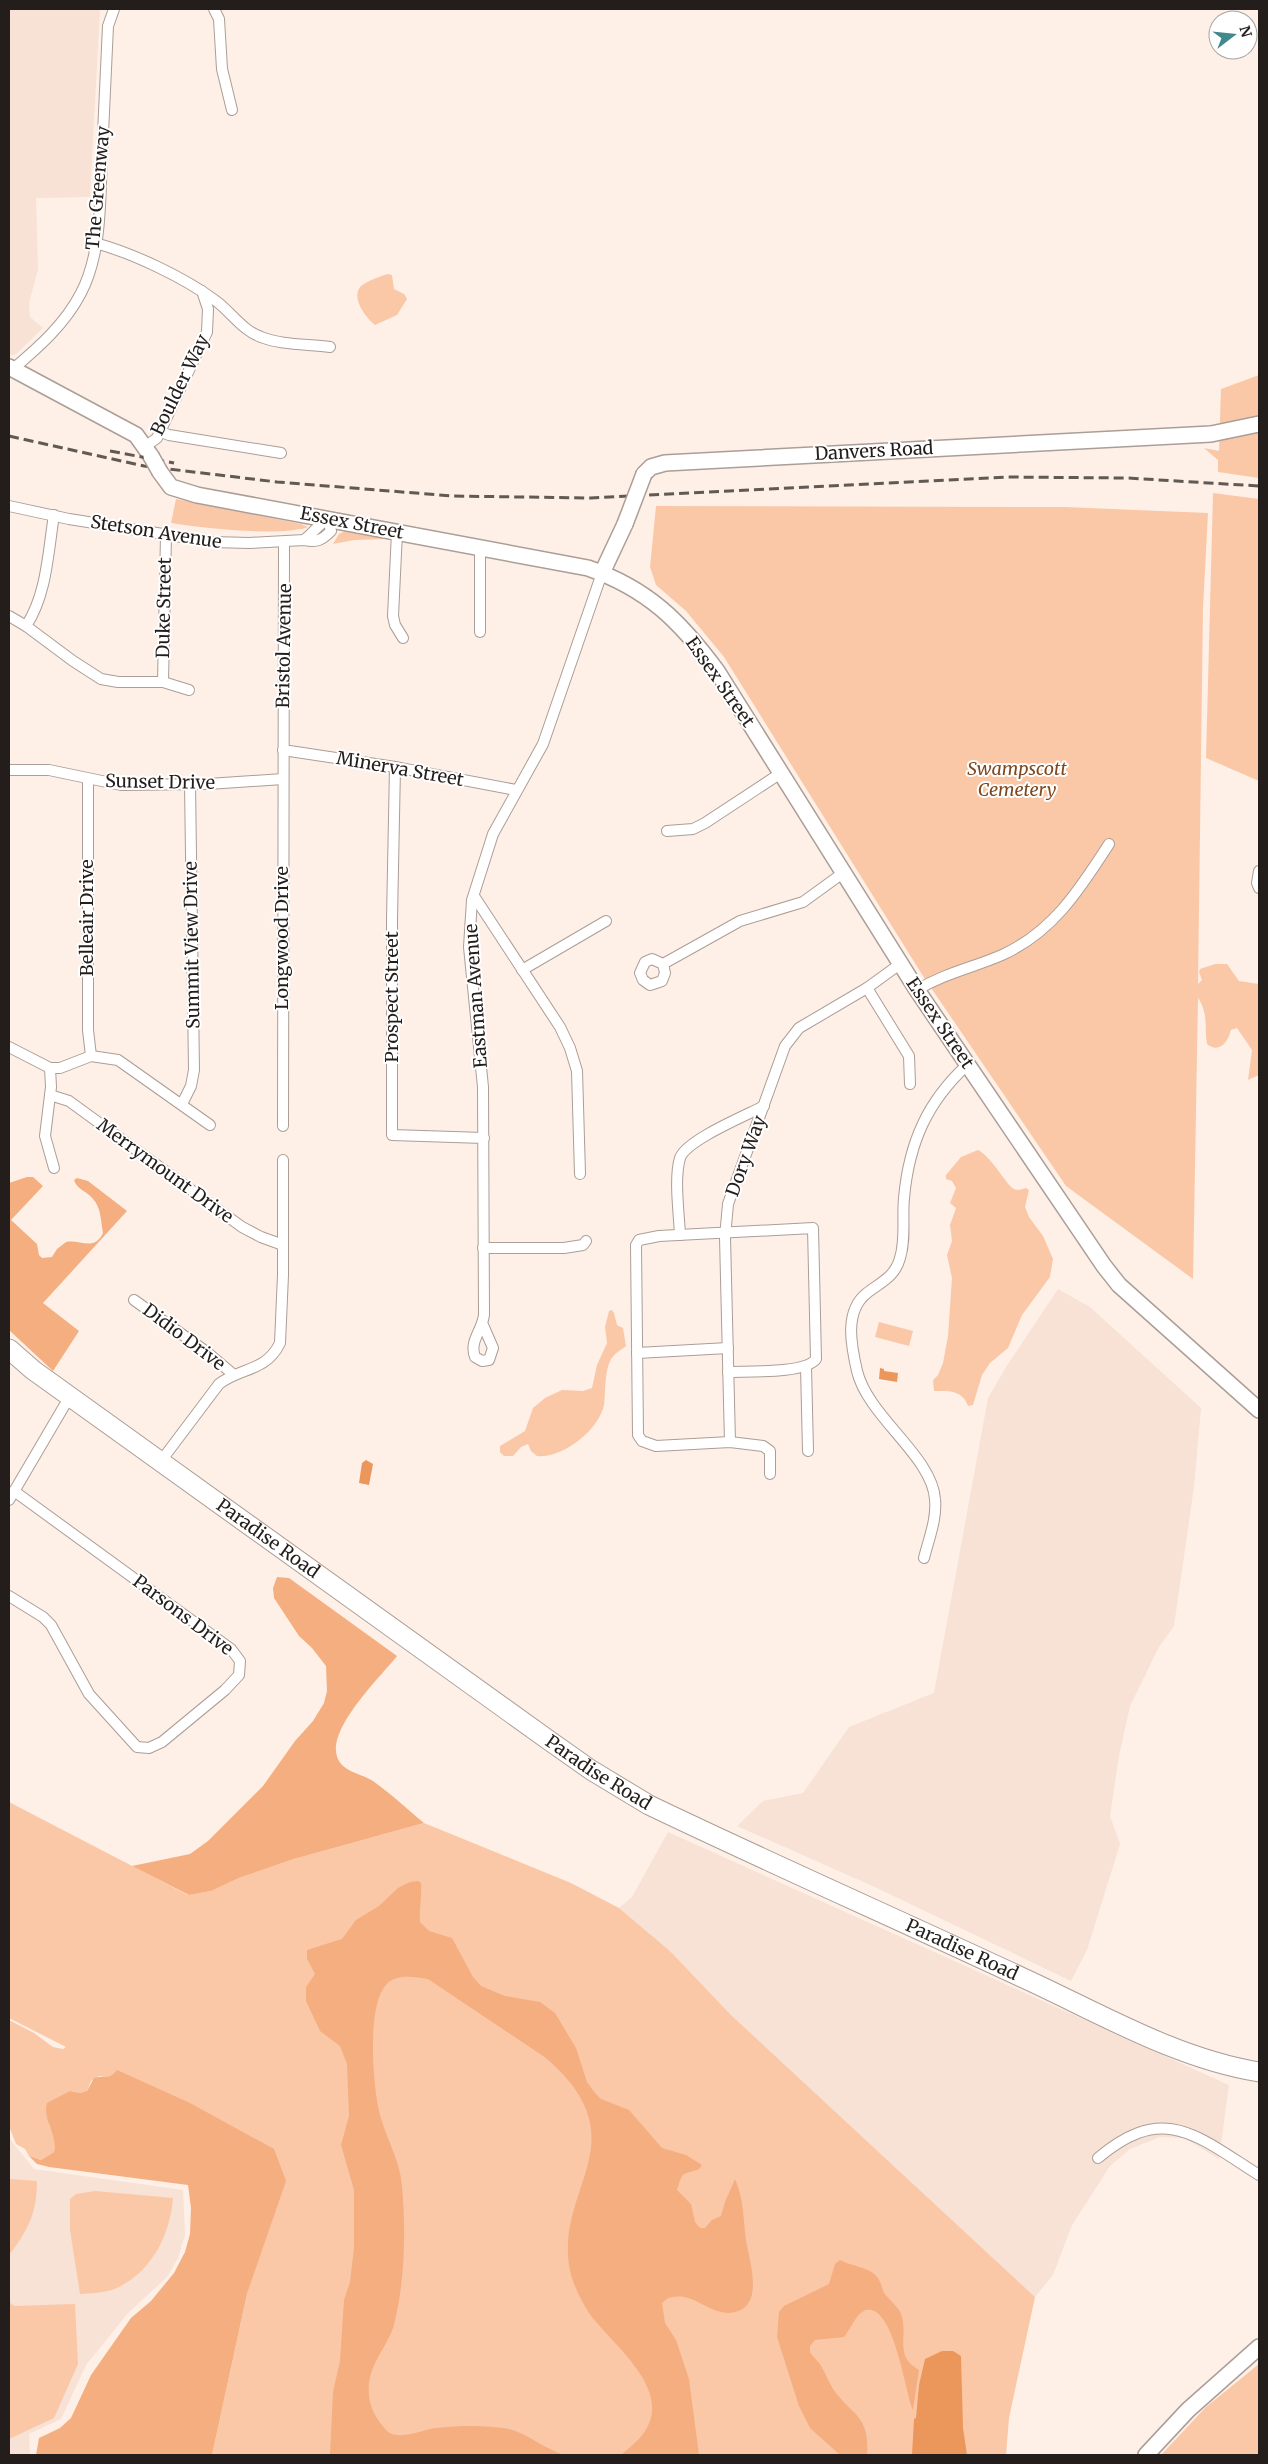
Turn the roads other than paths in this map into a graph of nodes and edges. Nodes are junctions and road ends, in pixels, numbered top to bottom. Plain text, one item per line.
1 (114, 9) edge
2 (214, 9) edge
3 (232, 110) dead end
4 (95, 243) junction
5 (202, 291) junction
6 (330, 347) dead end
7 (11, 368) edge
8 (1259, 424) edge
9 (161, 432) junction
10 (148, 451) junction
11 (281, 453) dead end
12 (9, 506) edge
13 (54, 515) junction
14 (328, 519) junction
15 (397, 532) junction
16 (166, 534) junction
17 (284, 542) junction
18 (480, 547) junction
19 (602, 573) junction
20 (9, 616) edge
21 (26, 626) junction
22 (480, 632) dead end
23 (403, 638) dead end
24 (163, 682) junction
25 (189, 690) dead end
26 (283, 750) junction
27 (395, 767) junction
28 (9, 770) edge
29 (781, 773) junction
30 (88, 779) junction
31 (283, 779) junction
32 (190, 784) junction
33 (516, 790) junction
34 (667, 831) dead end
35 (1109, 844) dead end
36 (1259, 871) edge
37 (843, 873) junction
38 (1259, 888) edge
39 (474, 896) junction
40 (606, 922) dead end
41 (663, 964) dead end
42 (900, 964) junction
43 (522, 970) junction
44 (867, 988) junction
45 (917, 990) junction
46 (9, 1047) edge
47 (91, 1056) junction
48 (967, 1064) junction
49 (50, 1068) junction
50 (910, 1084) dead end
51 (50, 1095) junction
52 (182, 1104) junction
53 (764, 1106) junction
54 (210, 1125) dead end
55 (283, 1126) dead end
56 (484, 1138) junction
57 (283, 1160) dead end
58 (54, 1168) dead end
59 (580, 1174) dead end
60 (725, 1234) junction
61 (680, 1235) junction
62 (586, 1241) dead end
63 (282, 1245) junction
64 (484, 1248) junction
65 (134, 1300) dead end
66 (483, 1325) dead end
67 (728, 1348) junction
68 (9, 1349) edge
69 (637, 1353) junction
70 (806, 1367) junction
71 (728, 1372) junction
72 (234, 1375) junction
73 (70, 1396) junction
74 (1259, 1410) edge
75 (730, 1442) junction
76 (808, 1451) dead end
77 (161, 1461) junction
78 (770, 1474) dead end
79 (11, 1496) edge
80 (924, 1558) dead end
81 (9, 1596) edge
82 (1259, 2072) edge
83 (1098, 2158) dead end
84 (1259, 2175) edge
85 (1259, 2347) edge
86 (1146, 2455) edge

1 - 4 street, The Greenway
2 - 3 street
4 - 5 street
4 - 7 street, The Greenway
5 - 6 street
5 - 9 street, Boulder Way
7 - 10 main road, Essex Street
8 - 19 main road, Danvers Road, bridge
9 - 10 street, Boulder Way
9 - 11 street
10 - 14 main road, Essex Street, bridge
12 - 13 street, Stetson Avenue
13 - 16 street, Stetson Avenue
13 - 21 street
14 - 15 main road, Essex Street
14 - 17 street, Stetson Avenue
15 - 18 main road, Essex Street
15 - 23 street
16 - 17 street, Stetson Avenue
16 - 24 street, Duke Street
17 - 26 street, Bristol Avenue
18 - 19 main road, Essex Street
18 - 22 street
19 - 29 main road, Essex Street
19 - 33 street, Eastman Avenue
20 - 21 street
21 - 24 street
24 - 25 street
26 - 27 street, Minerva Street
26 - 31 street, Longwood Drive
27 - 33 street, Minerva Street
27 - 56 street, Prospect Street
28 - 30 street, Sunset Drive
29 - 34 street
29 - 37 main road, Essex Street
30 - 32 street, Sunset Drive
30 - 47 street, Belleair Drive
31 - 32 street, Sunset Drive
31 - 55 street, Longwood Drive
32 - 52 street, Summit View Drive
33 - 39 street, Eastman Avenue
35 - 45 street
36 - 38 street
37 - 41 street
37 - 42 main road, Essex Street
39 - 43 street
39 - 56 street, Eastman Avenue
40 - 43 street
42 - 44 street, Dory Way
42 - 45 main road, Essex Street
43 - 59 street
44 - 50 street
44 - 53 street, Dory Way
45 - 48 main road, Essex Street
46 - 49 street
47 - 49 street
47 - 52 street
48 - 74 main road, Essex Street
48 - 80 street
49 - 51 street
51 - 58 street
51 - 63 street, Merrymount Drive
52 - 54 street
53 - 60 street, Dory Way
53 - 61 street
56 - 64 street, Eastman Avenue
57 - 63 street
60 - 61 street
60 - 67 street, Dory Way
60 - 70 street
61 - 69 street
62 - 64 street
63 - 72 street
64 - 66 street, Eastman Avenue
65 - 72 street, Didio Drive
67 - 69 street
67 - 71 street, Dory Way
68 - 73 highway, Paradise Road
69 - 75 street
70 - 71 street
70 - 76 street
71 - 75 street, Dory Way
72 - 77 street
73 - 77 highway, Paradise Road
73 - 79 street, Parsons Drive
75 - 78 street
77 - 82 highway, Paradise Road
79 - 81 street, Parsons Drive
83 - 84 street
85 - 86 main road

